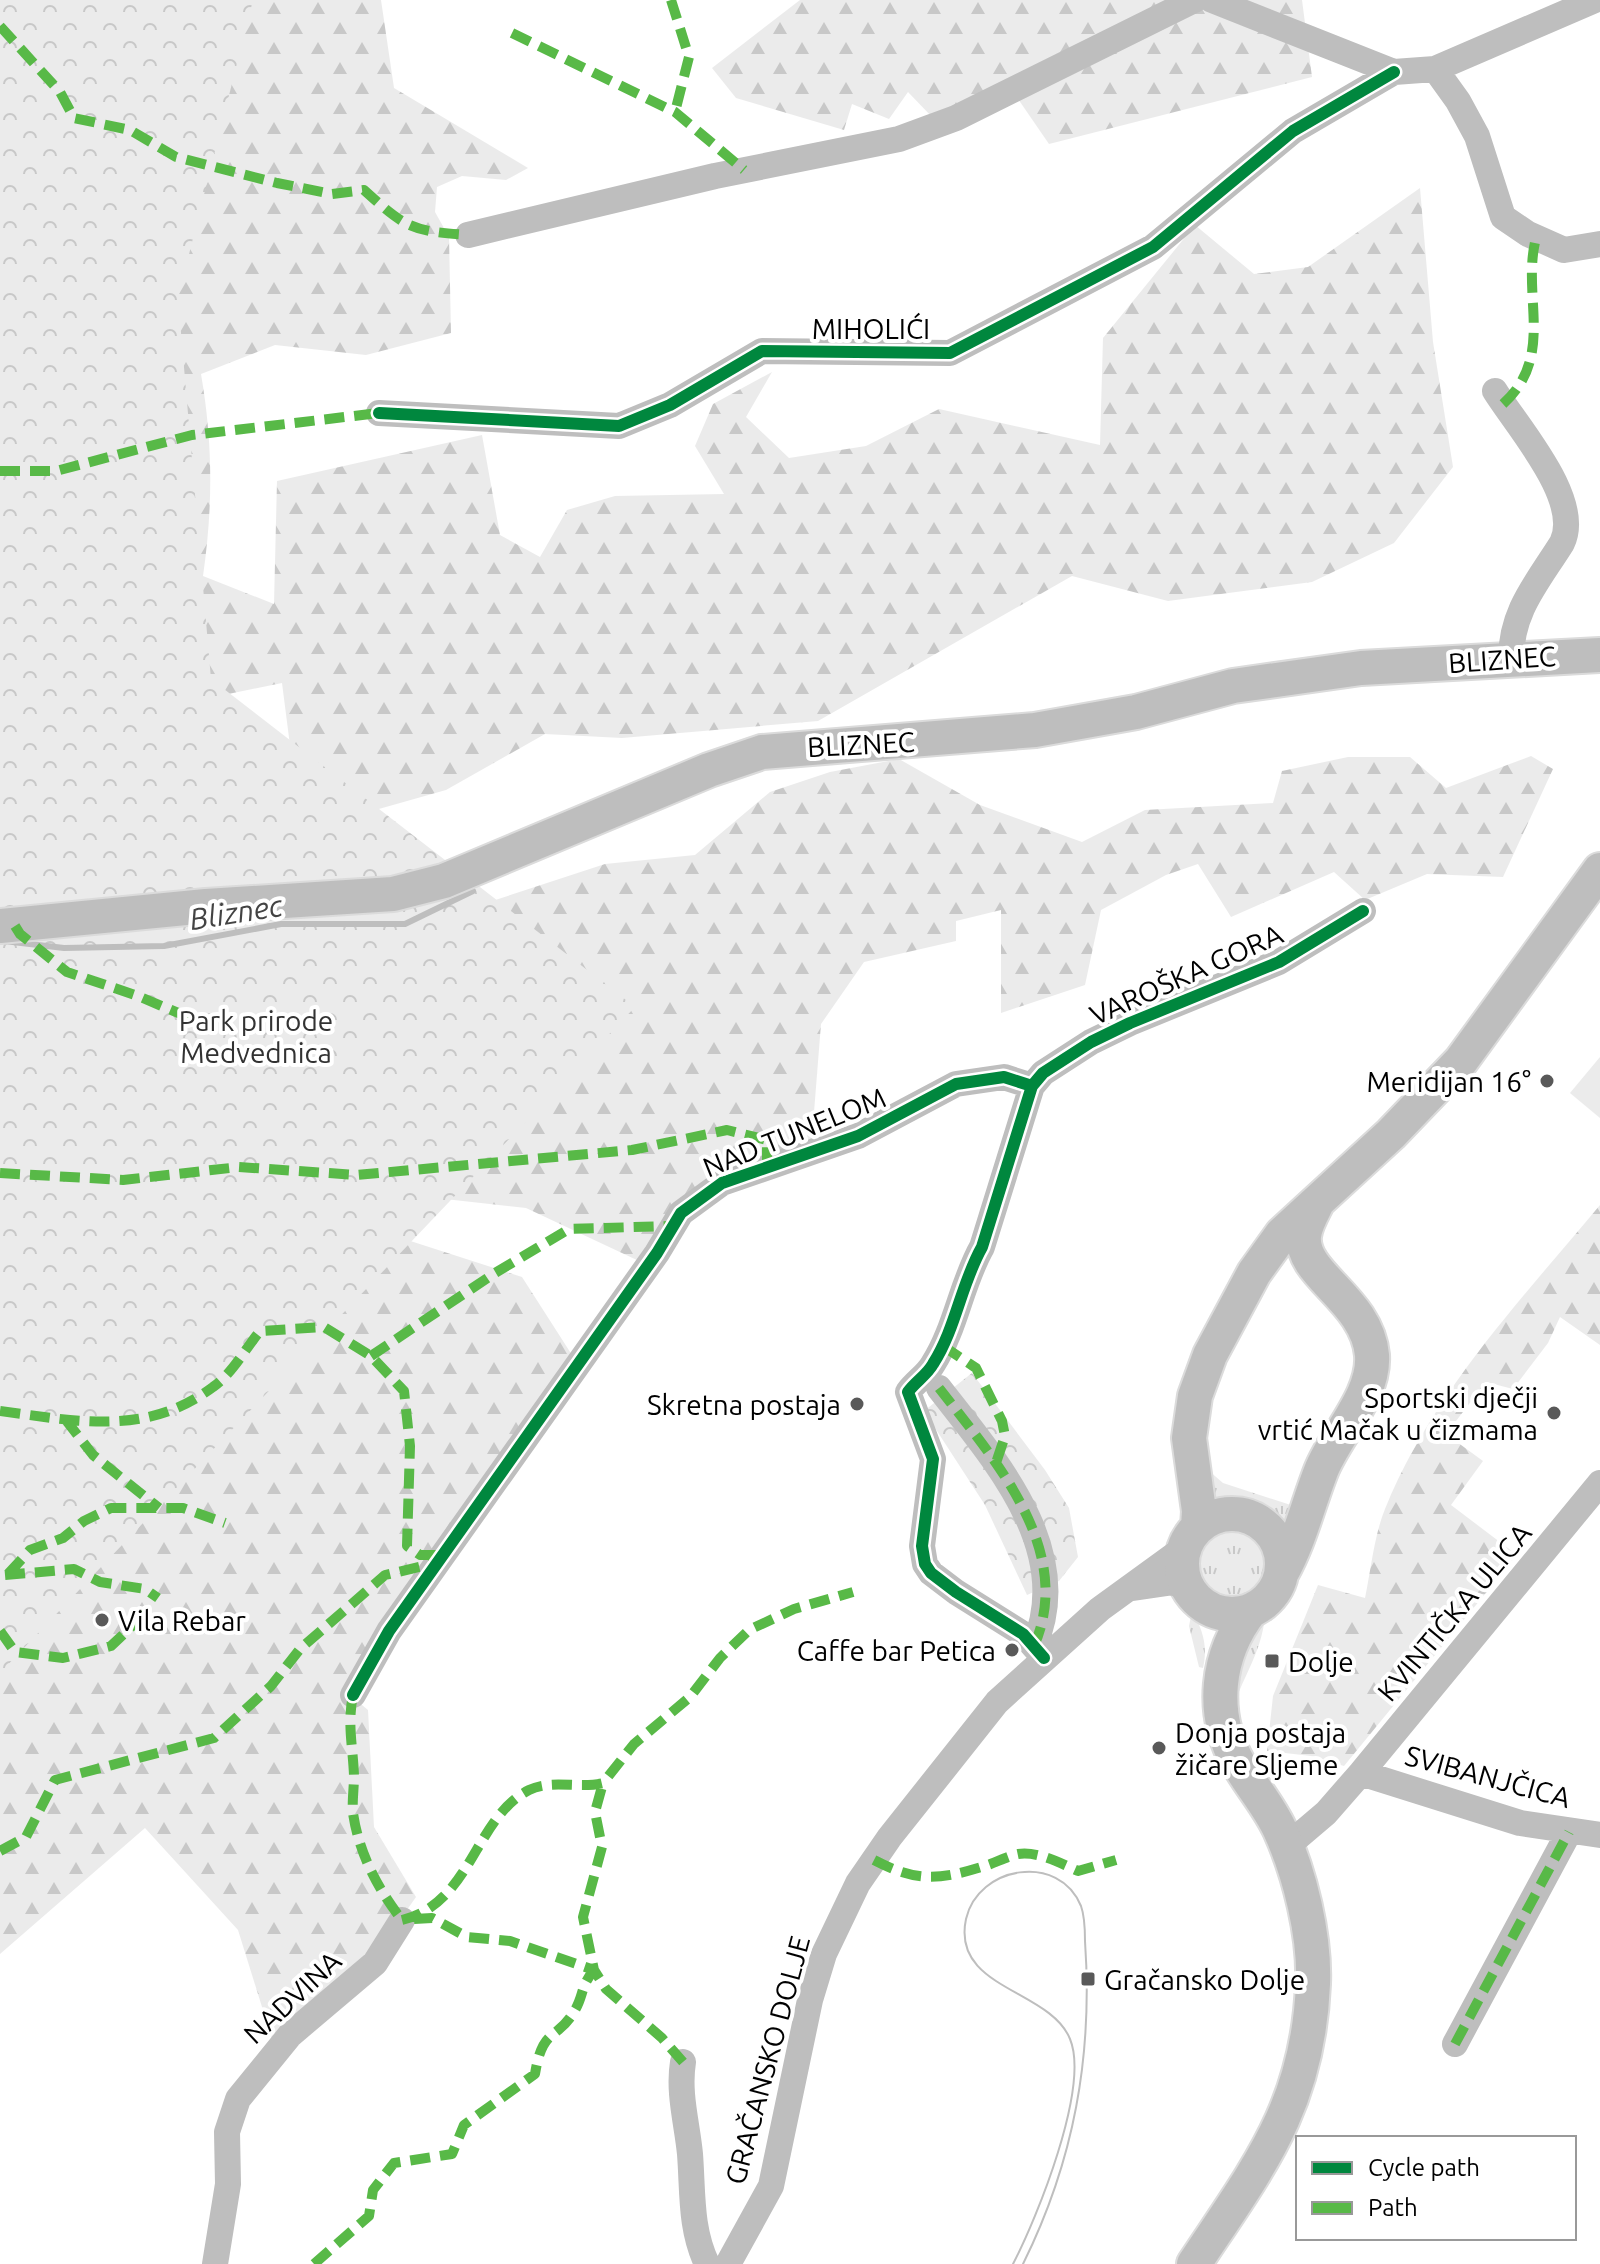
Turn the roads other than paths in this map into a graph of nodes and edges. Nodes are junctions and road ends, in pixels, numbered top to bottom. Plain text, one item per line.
1 (1194, 0) edge
2 (1212, 0) edge
3 (1595, 0) edge
4 (1435, 69) junction
5 (1394, 72) junction
6 (468, 235) dead end
7 (1600, 244) edge
8 (1495, 391) dead end
9 (379, 413) dead end
10 (1600, 655) edge
11 (1511, 659) junction
12 (1600, 870) edge
13 (1363, 911) dead end
14 (0, 926) edge
15 (1032, 1086) junction
16 (1317, 1202) junction
17 (1264, 1258) junction
18 (1314, 1266) junction
19 (939, 1388) dead end
20 (1600, 1483) edge
21 (1191, 1538) junction
22 (1281, 1574) junction
23 (1126, 1590) junction
24 (1195, 1596) junction
25 (1251, 1610) junction
26 (1039, 1652) junction
27 (1221, 1674) junction
28 (353, 1695) dead end
29 (1361, 1773) junction
30 (1569, 1832) junction
31 (1600, 1835) edge
32 (1286, 1847) junction
33 (402, 1920) dead end
34 (1455, 2044) dead end
35 (683, 2062) dead end
36 (215, 2264) edge
37 (707, 2264) edge
38 (728, 2264) edge
39 (1194, 2264) edge

1 - 6 street
2 - 5 street, MIHOLIĆI
3 - 4 street, MIHOLIĆI
4 - 5 street, MIHOLIĆI
4 - 7 street
5 - 9 street, MIHOLIĆI
8 - 11 street
10 - 11 main road, BLIZNEC
11 - 14 main road, BLIZNEC
12 - 16 main road
13 - 15 street, VAROŠKA GORA
15 - 26 street
15 - 28 street, NAD TUNELOM
16 - 17 main road
16 - 18 main road
17 - 18 main road
17 - 21 main road
18 - 22 main road
19 - 26 street
20 - 29 street, KVINTIČKA ULICA
21 - 22 main road
21 - 23 street, GRAČANSKO DOLJE
21 - 24 main road
22 - 25 main road
23 - 24 street, GRAČANSKO DOLJE
23 - 26 street, GRAČANSKO DOLJE
24 - 25 main road
24 - 27 main road
25 - 27 main road
26 - 38 street, GRAČANSKO DOLJE
27 - 32 main road
29 - 30 street, SVIBANJČICA
29 - 32 street, KVINTIČKA ULICA
30 - 31 street, SVIBANJČICA
30 - 34 street
32 - 39 main road
33 - 36 street, NADVINA
35 - 37 street

